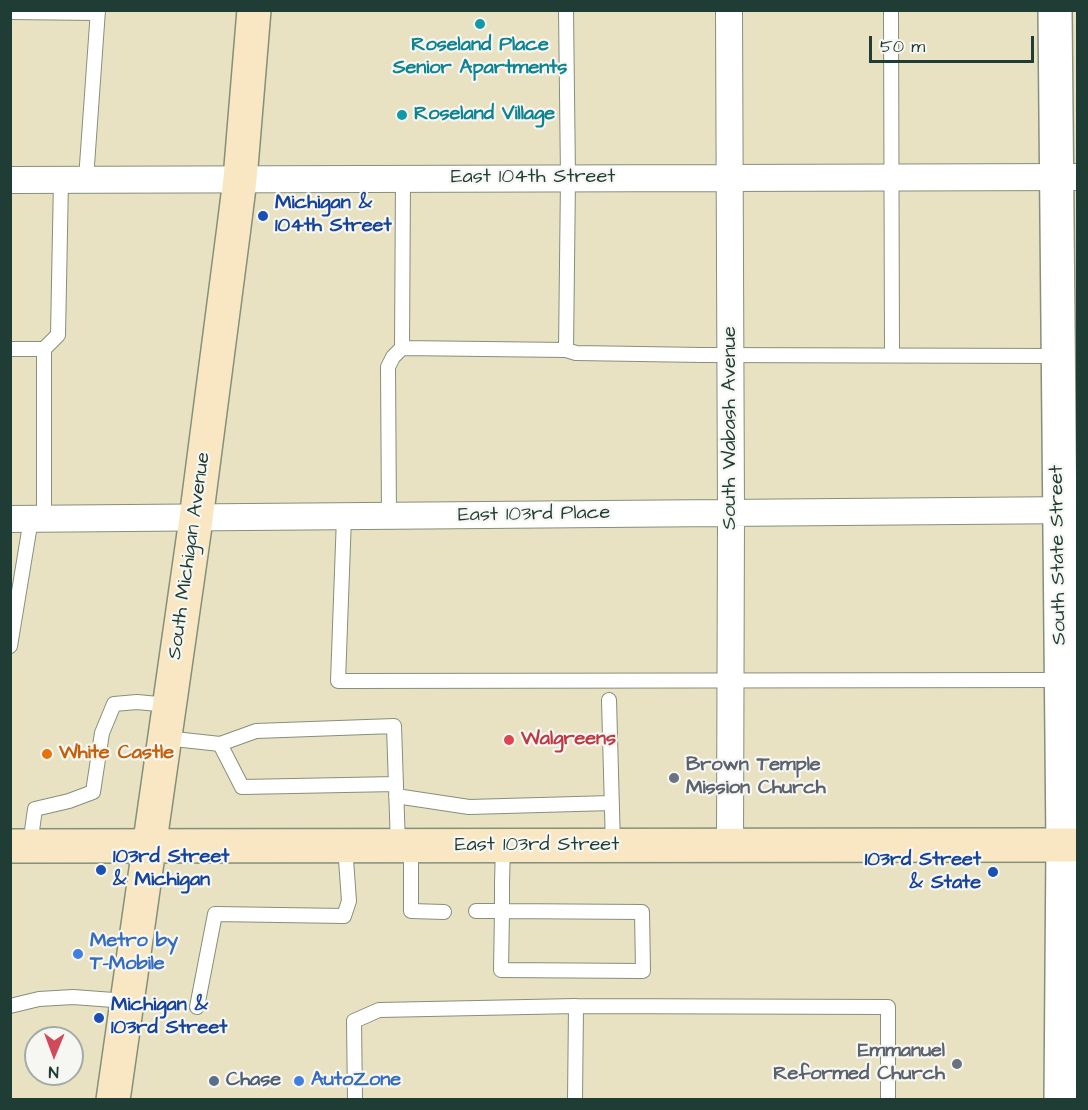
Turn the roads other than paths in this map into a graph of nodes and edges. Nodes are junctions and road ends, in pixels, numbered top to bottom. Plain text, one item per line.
1 (254, 10) edge
2 (566, 10) edge
3 (729, 10) edge
4 (891, 10) edge
5 (1055, 10) edge
6 (10, 12) edge
7 (98, 12) edge
8 (1067, 177) edge
9 (568, 178) junction
10 (730, 178) junction
11 (892, 178) junction
12 (240, 179) junction
13 (403, 179) junction
14 (10, 180) edge
15 (73, 180) junction
16 (402, 348) junction
17 (10, 349) edge
18 (44, 349) junction
19 (566, 350) junction
20 (731, 355) junction
21 (892, 355) junction
22 (1057, 356) junction
23 (1068, 510) edge
24 (731, 513) junction
25 (344, 517) junction
26 (390, 517) junction
27 (28, 518) edge
28 (196, 519) junction
29 (10, 646) edge
30 (1069, 680) edge
31 (730, 681) junction
32 (609, 700) dead end
33 (169, 705) junction
34 (165, 738) junction
35 (220, 744) junction
36 (396, 790) junction
37 (612, 803) junction
38 (149, 845) junction
39 (729, 845) junction
40 (1070, 845) edge
41 (20, 846) edge
42 (345, 846) junction
43 (404, 846) junction
44 (502, 846) junction
45 (614, 846) junction
46 (476, 911) dead end
47 (502, 911) junction
48 (444, 912) dead end
49 (127, 1001) junction
50 (10, 1006) edge
51 (576, 1006) junction
52 (197, 1007) dead end
53 (1070, 1012) edge
54 (113, 1100) edge
55 (355, 1100) edge
56 (575, 1100) edge
57 (888, 1100) edge
58 (1061, 1100) edge

1 - 12 main road, South Michigan Avenue
2 - 9 lane
3 - 10 street, South Wabash Avenue
4 - 11 lane
5 - 8 street, South State Street
6 - 7 lane
7 - 15 lane
8 - 11 street, East 104th Street
8 - 22 street, South State Street
9 - 10 street, East 104th Street
9 - 13 street, East 104th Street
9 - 19 lane
10 - 11 street, East 104th Street
10 - 20 street, South Wabash Avenue
11 - 21 lane
12 - 13 street, East 104th Street
12 - 15 street, East 104th Street
12 - 28 main road, South Michigan Avenue
13 - 16 lane
14 - 15 street, East 104th Street
15 - 18 lane
16 - 19 lane
16 - 26 lane
17 - 18 lane
18 - 27 lane
19 - 20 lane
20 - 21 lane
20 - 24 street, South Wabash Avenue
21 - 22 lane
22 - 23 street, South State Street
23 - 24 street, East 103rd Place
23 - 30 street, South State Street
24 - 26 street, East 103rd Place
24 - 31 street, South Wabash Avenue
25 - 26 street, East 103rd Place
25 - 28 street, East 103rd Place
25 - 31 lane
27 - 28 street, East 103rd Place
27 - 29 lane
28 - 33 main road, South Michigan Avenue
30 - 31 lane
30 - 40 street, South State Street
31 - 39 street, South Wabash Avenue
32 - 37 lane
33 - 34 main road, South Michigan Avenue
33 - 41 lane
34 - 35 lane
34 - 38 main road, South Michigan Avenue
35 - 36 lane
35 - 36 lane
36 - 37 lane
36 - 43 lane
37 - 45 lane
38 - 41 main road, East 103rd Street
38 - 42 main road, East 103rd Street
38 - 49 main road, South Michigan Avenue
39 - 40 main road, East 103rd Street
39 - 45 main road, East 103rd Street
40 - 53 street, South State Street
42 - 43 main road, East 103rd Street
42 - 52 lane
43 - 44 main road, East 103rd Street
43 - 48 lane
44 - 45 main road, East 103rd Street
44 - 47 lane
46 - 47 lane
47 - 47 lane
49 - 50 lane
49 - 54 main road, South Michigan Avenue
51 - 55 lane
51 - 56 lane
51 - 57 lane
53 - 58 street, South State Street

